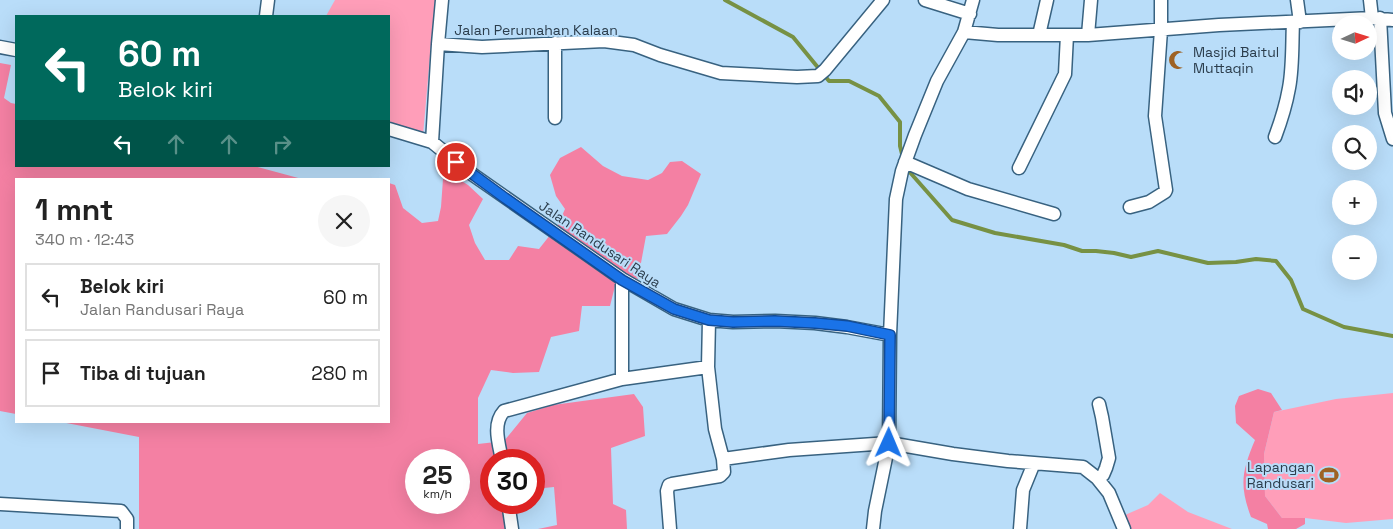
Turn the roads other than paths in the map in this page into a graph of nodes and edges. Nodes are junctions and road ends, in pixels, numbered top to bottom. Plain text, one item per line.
1 (268, 0) edge
2 (442, 0) edge
3 (882, 0) edge
4 (925, 0) edge
5 (973, 0) edge
6 (1046, 0) edge
7 (1091, 0) edge
8 (1162, 0) edge
9 (1297, 0) edge
10 (1370, 0) edge
11 (970, 14) junction
12 (266, 15) edge
13 (1375, 15) edge
14 (1378, 18) edge
15 (1332, 20) edge
16 (1393, 20) edge
17 (1296, 22) junction
18 (1161, 30) junction
19 (964, 32) junction
20 (1038, 35) junction
21 (1067, 35) junction
22 (1088, 35) junction
23 (1378, 39) edge
24 (555, 43) junction
25 (438, 44) junction
26 (0, 47) edge
27 (15, 50) edge
28 (555, 118) dead end
29 (390, 129) edge
30 (1275, 137) dead end
31 (1393, 139) edge
32 (432, 142) junction
33 (905, 164) junction
34 (1020, 168) dead end
35 (1130, 206) dead end
36 (1054, 214) dead end
37 (622, 280) junction
38 (709, 320) junction
39 (890, 335) junction
40 (708, 366) junction
41 (622, 379) junction
42 (1099, 404) dead end
43 (889, 443) junction
44 (500, 449) edge
45 (723, 459) junction
46 (1034, 463) junction
47 (1097, 478) junction
48 (0, 504) edge
49 (510, 514) edge
50 (127, 529) edge
51 (512, 529) edge
52 (670, 529) edge
53 (873, 529) edge
54 (1020, 529) edge
55 (1124, 529) edge

1 - 12 street
2 - 25 street, Jalan Perumahan Kalaan
3 - 24 street, Jalan Perumahan Kalaan
4 - 11 street
5 - 11 street
6 - 20 street
7 - 22 street
8 - 18 street
9 - 17 street
10 - 13 street
11 - 19 street
14 - 16 street
15 - 17 street
17 - 18 street
17 - 30 street
18 - 22 street
18 - 35 street
19 - 20 street
19 - 33 street
20 - 21 street
21 - 22 street
21 - 34 street
23 - 31 street
24 - 25 street, Jalan Perumahan Kalaan
24 - 28 street
25 - 32 street, Jalan Perumahan Kalaan
26 - 27 street
29 - 32 street
32 - 37 street, Jalan Randusari Raya
33 - 36 street
33 - 39 street
37 - 38 street, Jalan Randusari Raya
37 - 41 street
38 - 39 street, Jalan Randusari Raya
38 - 40 street
39 - 43 street
40 - 41 street
40 - 45 street
41 - 44 street
42 - 47 street
43 - 45 street
43 - 46 street
43 - 53 street
45 - 52 street
46 - 47 street
46 - 54 street
47 - 55 street
48 - 50 street
49 - 51 street

